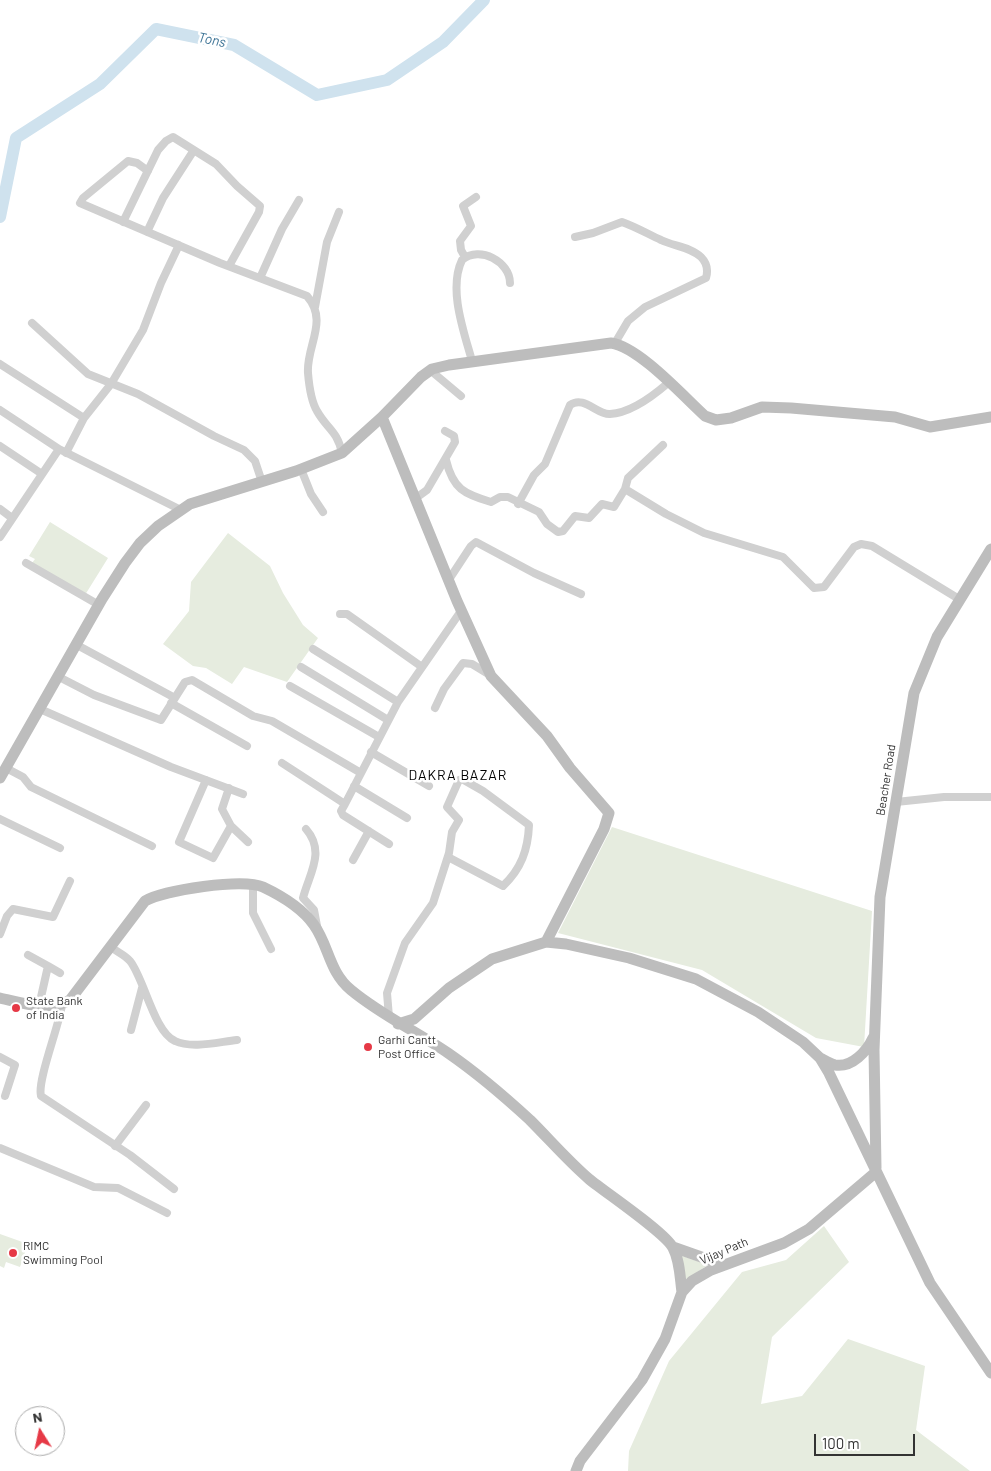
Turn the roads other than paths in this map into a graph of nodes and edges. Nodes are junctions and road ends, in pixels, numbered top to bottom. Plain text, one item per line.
1 (194, 150) junction
2 (148, 172) junction
3 (476, 197) dead end
4 (299, 200) dead end
5 (339, 212) dead end
6 (123, 222) junction
7 (147, 232) junction
8 (575, 237) dead end
9 (179, 246) junction
10 (465, 257) junction
11 (230, 266) junction
12 (260, 278) junction
13 (510, 284) dead end
14 (315, 307) junction
15 (32, 324) dead end
16 (615, 343) junction
17 (472, 361) junction
18 (0, 364) edge
19 (430, 370) junction
20 (668, 383) junction
21 (111, 384) junction
22 (461, 396) dead end
23 (0, 410) edge
24 (382, 417) junction
25 (991, 417) edge
26 (84, 418) junction
27 (445, 431) dead end
28 (663, 445) dead end
29 (0, 446) edge
30 (63, 451) junction
31 (342, 453) junction
32 (446, 460) junction
33 (301, 469) junction
34 (42, 474) junction
35 (262, 482) junction
36 (626, 489) junction
37 (416, 498) junction
38 (518, 504) junction
39 (0, 509) edge
40 (179, 509) junction
41 (323, 512) dead end
42 (12, 518) junction
43 (0, 537) edge
44 (991, 549) edge
45 (26, 563) dead end
46 (448, 581) junction
47 (581, 594) dead end
48 (959, 599) junction
49 (99, 605) junction
50 (461, 611) junction
51 (340, 614) dead end
52 (76, 645) junction
53 (313, 649) dead end
54 (301, 667) dead end
55 (422, 667) junction
56 (492, 676) junction
57 (59, 677) junction
58 (290, 686) dead end
59 (173, 700) junction
60 (398, 702) junction
61 (436, 708) dead end
62 (40, 709) junction
63 (388, 720) junction
64 (379, 737) junction
65 (247, 746) dead end
66 (371, 752) junction
67 (282, 763) dead end
68 (3, 773) edge
69 (361, 773) junction
70 (206, 780) junction
71 (354, 786) junction
72 (429, 786) dead end
73 (229, 788) junction
74 (243, 794) dead end
75 (991, 797) edge
76 (896, 802) junction
77 (345, 804) junction
78 (407, 818) dead end
79 (0, 819) edge
80 (231, 826) junction
81 (306, 829) dead end
82 (369, 831) junction
83 (248, 842) dead end
84 (389, 844) dead end
85 (152, 846) dead end
86 (60, 848) dead end
87 (448, 857) junction
88 (352, 860) dead end
89 (70, 881) dead end
90 (253, 884) junction
91 (318, 933) junction
92 (0, 934) edge
93 (546, 942) junction
94 (111, 948) junction
95 (271, 949) dead end
96 (28, 955) dead end
97 (48, 966) junction
98 (60, 972) dead end
99 (142, 988) junction
100 (0, 998) edge
101 (62, 1005) junction
102 (40, 1006) junction
103 (393, 1020) junction
104 (130, 1030) dead end
105 (875, 1034) junction
106 (237, 1040) dead end
107 (0, 1057) edge
108 (820, 1058) junction
109 (6, 1096) dead end
110 (146, 1105) dead end
111 (116, 1146) junction
112 (0, 1148) edge
113 (876, 1172) junction
114 (174, 1189) dead end
115 (167, 1213) dead end
116 (673, 1247) junction
117 (724, 1265) junction
118 (682, 1292) junction
119 (991, 1373) edge
120 (576, 1471) edge

1 - 2 street
1 - 7 street
1 - 11 street
2 - 6 street
2 - 6 street
3 - 10 street
4 - 12 street
5 - 14 street
6 - 7 street
7 - 9 street
8 - 16 street
9 - 11 street
9 - 21 street
10 - 13 street
10 - 17 street
11 - 12 street
12 - 14 street
14 - 31 street
15 - 21 street
16 - 17 street
16 - 20 street
17 - 19 street
18 - 26 street
19 - 22 street
19 - 24 street
20 - 25 street
20 - 38 street
21 - 26 street
21 - 35 street
23 - 30 street
24 - 31 street
24 - 37 street
26 - 30 street
27 - 32 street
28 - 36 street
29 - 34 street
30 - 34 street
30 - 40 street
31 - 33 street
32 - 37 street
32 - 38 street
33 - 35 street
33 - 41 street
34 - 42 street
35 - 40 street
36 - 38 street
36 - 48 street
37 - 46 street
39 - 42 street
40 - 49 street
42 - 43 street
44 - 48 street, Beacher Road
45 - 49 street
46 - 47 street
46 - 50 street
48 - 76 street, Beacher Road
49 - 52 street
50 - 55 street
50 - 56 street
51 - 55 street
52 - 57 street
52 - 59 street
53 - 60 street
54 - 63 street
55 - 60 street
56 - 61 street
56 - 93 street
57 - 59 street
57 - 62 street
58 - 64 street
59 - 65 street
59 - 69 street
60 - 63 street
62 - 68 street
62 - 70 street
63 - 64 street
64 - 66 street
66 - 69 street
66 - 72 street
67 - 77 street
68 - 85 street
69 - 71 street
70 - 73 street
70 - 80 street
71 - 77 street
71 - 78 street
73 - 74 street
73 - 80 street
75 - 76 street
76 - 105 street, Beacher Road
77 - 82 street
79 - 86 street
80 - 83 street
81 - 91 street
82 - 84 street
82 - 88 street
87 - 87 street
87 - 103 street
89 - 92 street
90 - 91 street
90 - 94 street
90 - 95 street
91 - 103 street
93 - 103 street
93 - 108 street
94 - 99 street
94 - 101 street
96 - 97 street
97 - 98 street
97 - 102 street
99 - 104 street
99 - 106 street
100 - 102 street
101 - 102 street
101 - 111 street
103 - 116 street
105 - 108 street
105 - 113 street, Beacher Road
107 - 109 street
108 - 113 street
110 - 111 street
111 - 114 street
112 - 115 street
113 - 117 street, Vijay Path
113 - 119 street
116 - 117 street
116 - 118 street
117 - 118 street, Vijay Path
118 - 120 street

